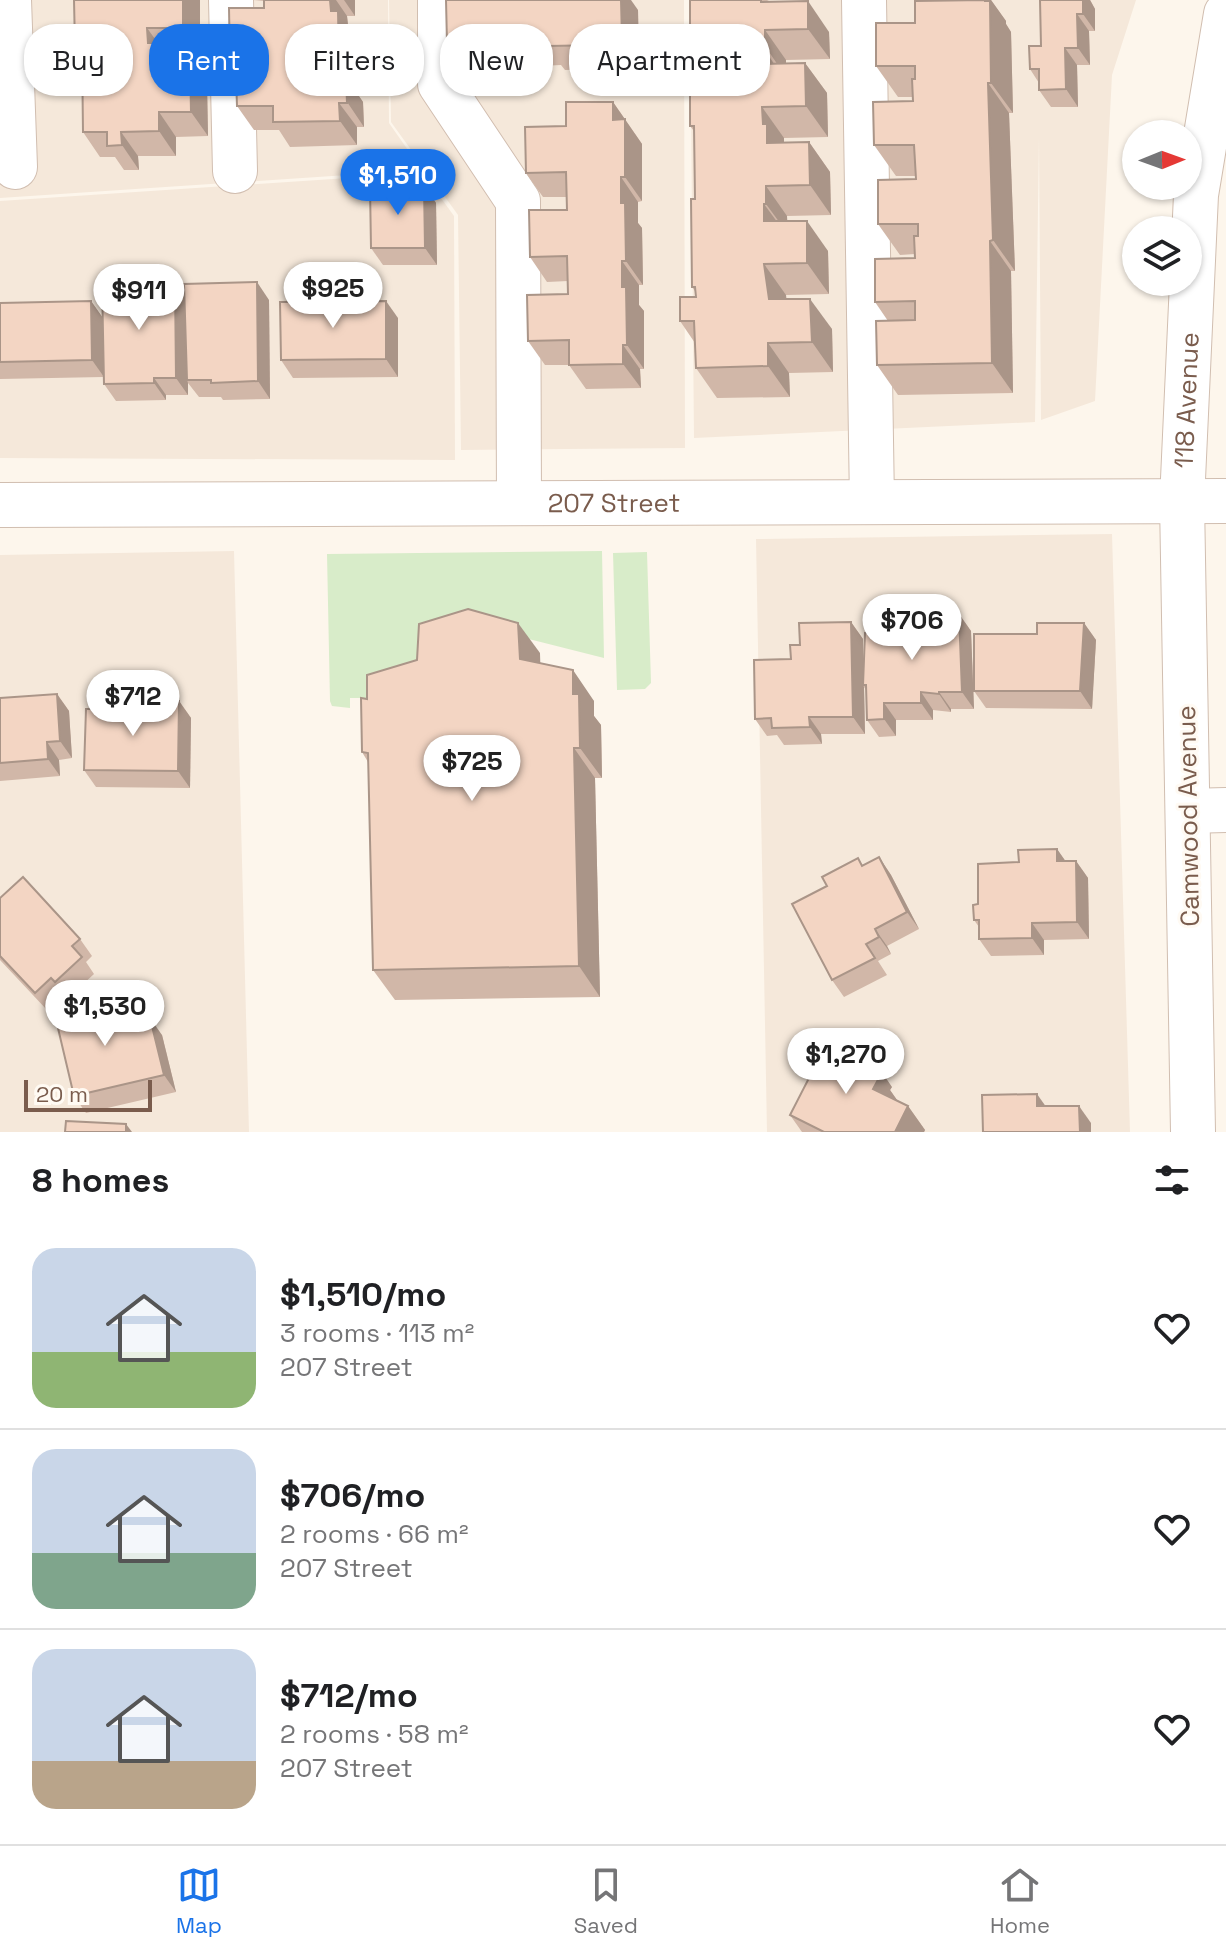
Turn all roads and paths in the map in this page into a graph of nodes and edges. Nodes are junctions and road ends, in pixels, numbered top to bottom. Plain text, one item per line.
1 (9, 0) edge
2 (231, 0) edge
3 (440, 0) edge
4 (864, 0) edge
5 (1226, 14) edge
6 (1220, 91) edge
7 (15, 167) dead end
8 (235, 171) dead end
9 (1182, 501) junction
10 (1226, 501) edge
11 (519, 502) junction
12 (872, 502) junction
13 (0, 505) edge
14 (1207, 811) edge
15 (1193, 1132) edge

1 - 7 street
2 - 8 street
3 - 11 street
4 - 12 street
5 - 6 street, 118 Avenue
6 - 9 street, 118 Avenue
9 - 10 street, 207 Street
9 - 12 street, 207 Street
9 - 14 street, Camwood Avenue
11 - 12 street, 207 Street
11 - 13 street, 207 Street
14 - 15 street, Camwood Avenue

